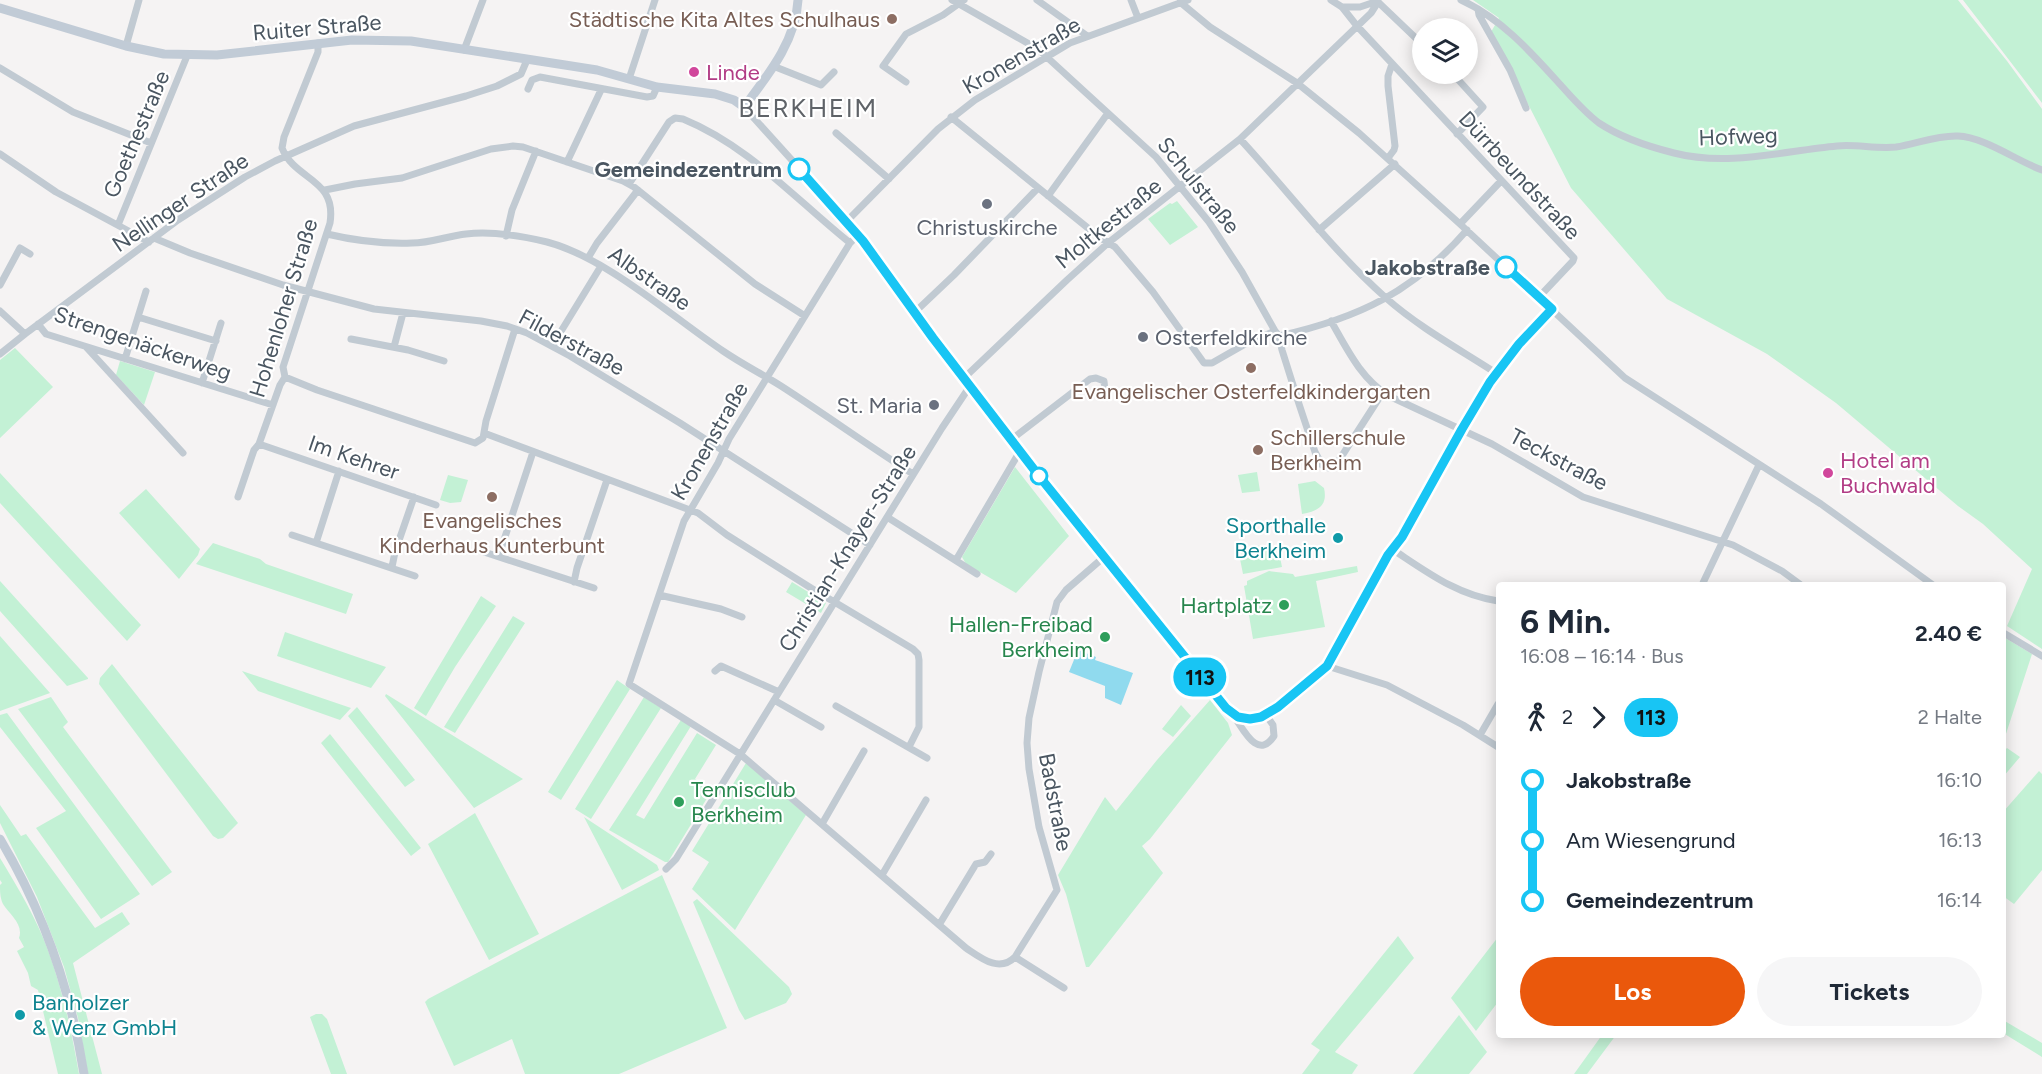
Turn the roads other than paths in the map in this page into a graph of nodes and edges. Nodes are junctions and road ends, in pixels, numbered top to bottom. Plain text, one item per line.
1 (139, 0) edge
2 (483, 0) edge
3 (655, 0) edge
4 (798, 0) edge
5 (1037, 0) edge
6 (1131, 0) edge
7 (1188, 0) edge
8 (1331, 0) edge
9 (1461, 0) edge
10 (958, 1) edge
11 (1180, 1) edge
12 (1379, 1) edge
13 (1342, 7) junction
14 (0, 8) edge
15 (1478, 9) junction
16 (1138, 18) junction
17 (1357, 26) junction
18 (1412, 34) edge
19 (1086, 36) junction
20 (318, 43) junction
21 (126, 46) junction
22 (464, 50) junction
23 (187, 56) junction
24 (1047, 57) junction
25 (527, 60) junction
26 (1392, 64) junction
27 (773, 66) junction
28 (0, 68) edge
29 (834, 72) dead end
30 (629, 79) junction
31 (906, 82) dead end
32 (1297, 83) junction
33 (1462, 84) edge
34 (657, 87) junction
35 (528, 89) dead end
36 (601, 90) junction
37 (744, 107) junction
38 (1526, 108) dead end
39 (1108, 113) junction
40 (951, 117) junction
41 (836, 133) dead end
42 (1457, 134) junction
43 (1240, 139) junction
44 (151, 143) junction
45 (536, 151) junction
46 (0, 154) edge
47 (287, 157) junction
48 (1388, 158) junction
49 (567, 162) junction
50 (1395, 164) junction
51 (2042, 170) edge
52 (888, 179) junction
53 (1501, 181) junction
54 (629, 184) junction
55 (1181, 186) junction
56 (1038, 188) junction
57 (325, 190) junction
58 (639, 190) junction
59 (1048, 196) junction
60 (846, 222) junction
61 (1460, 224) junction
62 (118, 225) junction
63 (1319, 230) junction
64 (1467, 230) junction
65 (327, 234) junction
66 (858, 235) junction
67 (506, 236) junction
68 (152, 240) junction
69 (850, 243) junction
70 (1108, 243) junction
71 (30, 254) dead end
72 (588, 258) junction
73 (601, 266) junction
74 (0, 285) edge
75 (146, 291) dead end
76 (308, 292) junction
77 (1539, 297) junction
78 (1386, 298) junction
79 (1552, 309) junction
80 (0, 311) edge
81 (915, 312) junction
82 (403, 313) junction
83 (805, 316) junction
84 (138, 317) junction
85 (1330, 321) junction
86 (221, 323) dead end
87 (38, 324) junction
88 (515, 329) junction
89 (1277, 333) junction
90 (25, 334) junction
91 (351, 339) dead end
92 (216, 341) junction
93 (85, 346) junction
94 (552, 346) junction
95 (394, 347) junction
96 (0, 354) edge
97 (125, 358) junction
98 (444, 361) dead end
99 (1496, 373) junction
100 (285, 377) junction
101 (964, 378) junction
102 (767, 379) junction
103 (202, 383) junction
104 (970, 386) junction
105 (1105, 391) dead end
106 (1383, 392) junction
107 (273, 405) junction
108 (1462, 429) junction
109 (484, 433) junction
110 (1012, 439) junction
111 (260, 444) junction
112 (724, 450) junction
113 (1020, 451) junction
114 (533, 452) junction
115 (183, 453) dead end
116 (1759, 465) junction
117 (339, 471) junction
118 (913, 474) junction
119 (607, 480) junction
120 (238, 497) dead end
121 (414, 497) junction
122 (436, 504) dead end
123 (690, 510) junction
124 (887, 517) junction
125 (292, 535) dead end
126 (1723, 541) junction
127 (316, 543) junction
128 (870, 545) junction
129 (1392, 549) junction
130 (481, 551) dead end
131 (499, 555) junction
132 (1104, 557) junction
133 (956, 560) junction
134 (392, 567) junction
135 (977, 574) dead end
136 (415, 576) dead end
137 (574, 582) junction
138 (1703, 582) edge
139 (1798, 582) edge
140 (1928, 582) edge
141 (594, 588) dead end
142 (659, 595) junction
143 (1496, 601) edge
144 (834, 603) junction
145 (742, 617) dead end
146 (2006, 634) edge
147 (2042, 656) edge
148 (1327, 666) junction
149 (715, 671) dead end
150 (779, 692) junction
151 (774, 700) junction
152 (836, 706) dead end
153 (1496, 707) edge
154 (1233, 714) junction
155 (1266, 715) junction
156 (821, 727) dead end
157 (1480, 735) junction
158 (1496, 746) edge
159 (909, 747) junction
160 (864, 751) dead end
161 (740, 754) junction
162 (927, 758) dead end
163 (926, 800) dead end
164 (822, 824) junction
165 (0, 839) edge
166 (991, 854) dead end
167 (666, 869) dead end
168 (882, 875) junction
169 (939, 925) junction
170 (1015, 957) junction
171 (1064, 988) dead end
172 (84, 1074) edge

1 - 21 street
2 - 22 street
3 - 30 street
4 - 27 street
5 - 19 street
6 - 16 street
7 - 11 street, Kronenstraße
8 - 13 street, Dürrbeundstraße
9 - 15 street, Hofweg
10 - 24 street, Schulstraße
10 - 31 street
11 - 16 street, Kronenstraße
11 - 32 street
12 - 13 street
12 - 17 street, Moltkestraße
12 - 18 street
13 - 17 street, Dürrbeundstraße
14 - 21 street, Ruiter Straße
15 - 38 street
15 - 51 street, Hofweg
16 - 19 street, Kronenstraße
17 - 26 street, Dürrbeundstraße
17 - 32 street, Moltkestraße
19 - 24 street, Kronenstraße
20 - 22 street, Ruiter Straße
20 - 23 street, Ruiter Straße
20 - 47 street
21 - 23 street, Ruiter Straße
22 - 25 street, Ruiter Straße
23 - 44 street, Goethestraße
24 - 39 street, Schulstraße
24 - 40 street, Kronenstraße
25 - 30 street, Ruiter Straße
25 - 47 street, Nellinger Straße
26 - 42 street, Dürrbeundstraße
26 - 48 street
27 - 29 street
27 - 37 street
28 - 44 street
30 - 34 street, Ruiter Straße
32 - 43 street, Moltkestraße
32 - 48 street
33 - 42 street
34 - 36 street
34 - 37 street, Ruiter Straße
35 - 36 street
36 - 49 street
37 - 60 street
39 - 55 street, Schulstraße
39 - 59 street
40 - 52 street, Kronenstraße
40 - 56 street
41 - 52 street
42 - 53 street, Dürrbeundstraße
43 - 55 street, Moltkestraße
43 - 63 street
44 - 62 street, Goethestraße
45 - 49 street
45 - 57 street
45 - 67 street
46 - 62 street, Filderstraße
47 - 57 street, Hohenloher Straße
47 - 68 street, Nellinger Straße
48 - 50 street
49 - 54 street
50 - 61 street
50 - 63 street
52 - 60 street, Kronenstraße
53 - 61 street
53 - 77 street, Dürrbeundstraße
54 - 58 street
54 - 69 street
55 - 70 street, Moltkestraße
55 - 89 street, Schulstraße
56 - 59 street
56 - 81 street
57 - 65 street, Hohenloher Straße
58 - 72 street
58 - 83 street
59 - 70 street
60 - 66 street
61 - 64 street
62 - 68 street, Filderstraße
63 - 78 street
64 - 77 street
64 - 78 street
65 - 67 street, Albstraße
65 - 76 street, Hohenloher Straße
66 - 69 street, Kronenstraße
66 - 81 street
67 - 72 street, Albstraße
68 - 76 street, Filderstraße
68 - 87 street, Nellinger Straße
69 - 83 street, Kronenstraße
70 - 89 street
70 - 101 street, Moltkestraße
71 - 74 street
72 - 73 street, Albstraße
73 - 94 street
73 - 102 street, Albstraße
75 - 84 street
76 - 82 street, Filderstraße
76 - 100 street, Hohenloher Straße
77 - 79 street
78 - 85 street
78 - 99 street
79 - 99 street
79 - 116 street
80 - 90 street
81 - 101 street
82 - 88 street, Filderstraße
82 - 95 street
83 - 102 street, Kronenstraße
84 - 92 street
84 - 97 street
85 - 89 street
85 - 106 street, Teckstraße
86 - 92 street
87 - 90 street, Nellinger Straße
87 - 93 street, Strengenäckerweg
88 - 94 street, Filderstraße
88 - 109 street
89 - 106 street, Schulstraße
90 - 96 street, Nellinger Straße
91 - 95 street
92 - 103 street
93 - 97 street, Strengenäckerweg
93 - 115 street
94 - 112 street, Filderstraße
95 - 98 street
97 - 103 street, Strengenäckerweg
99 - 108 street
100 - 107 street, Hohenloher Straße
100 - 109 street
101 - 104 street
102 - 112 street, Kronenstraße
102 - 118 street, Albstraße
103 - 107 street, Strengenäckerweg
104 - 110 street
104 - 118 street, Christian-Knayer-Straße
105 - 110 street
106 - 108 street, Teckstraße
107 - 111 street, Hohenloher Straße
108 - 126 street, Teckstraße
108 - 129 street
109 - 114 street
110 - 113 street
111 - 117 street, Im Kehrer
111 - 120 street, Hohenloher Straße
112 - 123 street, Kronenstraße
112 - 128 street, Filderstraße
113 - 132 street
113 - 133 street
114 - 119 street
114 - 131 street
116 - 126 street
116 - 140 street
117 - 121 street, Im Kehrer
117 - 127 street
118 - 124 street, Christian-Knayer-Straße
119 - 123 street
119 - 137 street
121 - 122 street, Im Kehrer
121 - 134 street
123 - 142 street, Kronenstraße
123 - 144 street
124 - 128 street, Christian-Knayer-Straße
124 - 133 street
125 - 127 street
126 - 138 street
126 - 139 street, Teckstraße
127 - 134 street
128 - 144 street, Christian-Knayer-Straße
129 - 143 street
129 - 148 street
130 - 131 street
131 - 137 street
132 - 154 street
132 - 170 street, Badstraße
133 - 135 street
134 - 136 street
137 - 141 street
142 - 145 street
142 - 161 street, Kronenstraße
144 - 150 street, Christian-Knayer-Straße
144 - 159 street
146 - 147 street
148 - 155 street
148 - 157 street
149 - 150 street
150 - 151 street, Christian-Knayer-Straße
151 - 156 street
151 - 161 street, Christian-Knayer-Straße
152 - 159 street
153 - 157 street
154 - 155 street
154 - 155 street
157 - 158 street
159 - 162 street
160 - 164 street
161 - 164 street
161 - 167 street, Christian-Knayer-Straße
163 - 168 street
164 - 168 street
165 - 172 street
166 - 169 street
168 - 169 street
169 - 170 street
170 - 171 street

